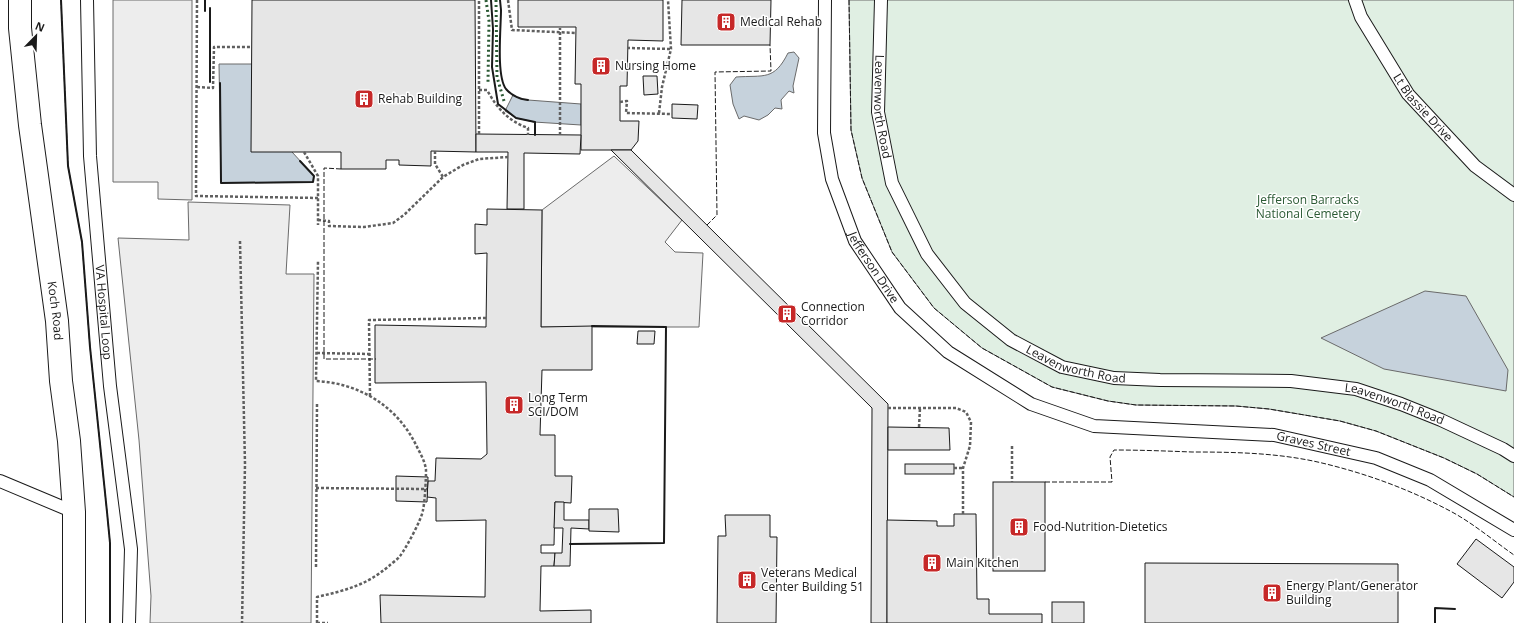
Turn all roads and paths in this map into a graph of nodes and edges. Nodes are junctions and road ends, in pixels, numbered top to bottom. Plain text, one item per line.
1 (20, 0) edge
2 (87, 0) edge
3 (197, 0) edge
4 (479, 0) edge
5 (508, 0) edge
6 (668, 0) edge
7 (825, 0) edge
8 (881, 0) edge
9 (1355, 0) edge
10 (560, 28) dead end
11 (576, 33) dead end
12 (252, 47) dead end
13 (627, 48) dead end
14 (671, 49) junction
15 (197, 87) junction
16 (479, 90) junction
17 (620, 102) dead end
18 (659, 114) junction
19 (672, 114) dead end
20 (479, 134) dead end
21 (528, 135) dead end
22 (560, 135) dead end
23 (435, 151) dead end
24 (304, 152) dead end
25 (508, 157) dead end
26 (443, 177) junction
27 (1514, 195) edge
28 (318, 198) junction
29 (318, 220) junction
30 (318, 225) dead end
31 (240, 241) dead end
32 (318, 261) dead end
33 (486, 318) dead end
34 (317, 353) junction
35 (370, 354) junction
36 (370, 396) junction
37 (317, 404) dead end
38 (888, 408) dead end
39 (920, 408) junction
40 (1094, 426) joint
41 (919, 427) dead end
42 (1012, 446) dead end
43 (1514, 456) edge
44 (954, 468) dead end
45 (963, 468) junction
46 (0, 481) edge
47 (1012, 482) dead end
48 (316, 488) junction
49 (426, 489) junction
50 (74, 512) junction
51 (963, 514) dead end
52 (1514, 530) edge
53 (316, 567) dead end
54 (74, 623) edge
55 (129, 623) edge
56 (242, 623) edge
57 (317, 623) edge
58 (328, 623) edge

1 - 50 street, Koch Road
2 - 55 lane, VA Hospital Loop
3 - 15 path
4 - 16 path
5 - 11 path
6 - 14 path
7 - 40 lane, Jefferson Drive
8 - 43 lane, Leavenworth Road
9 - 27 lane, Lt Blassie Drive
10 - 22 path, bridge
12 - 15 path
13 - 14 path
14 - 18 path
15 - 28 path
16 - 20 path
16 - 21 path
17 - 18 path
18 - 19 path
23 - 26 path
24 - 28 path
25 - 26 path
26 - 29 path
28 - 29 path
29 - 30 path
31 - 56 path
32 - 34 path
33 - 35 path
34 - 35 path
34 - 36 path
35 - 36 path
36 - 49 path
37 - 48 path
38 - 39 path
39 - 41 path
39 - 45 path
40 - 52 lane, Graves Street
42 - 47 path
44 - 45 path
45 - 51 path
46 - 50 lane
48 - 49 path
48 - 53 path
49 - 57 path
50 - 54 street, Koch Road
57 - 58 path

